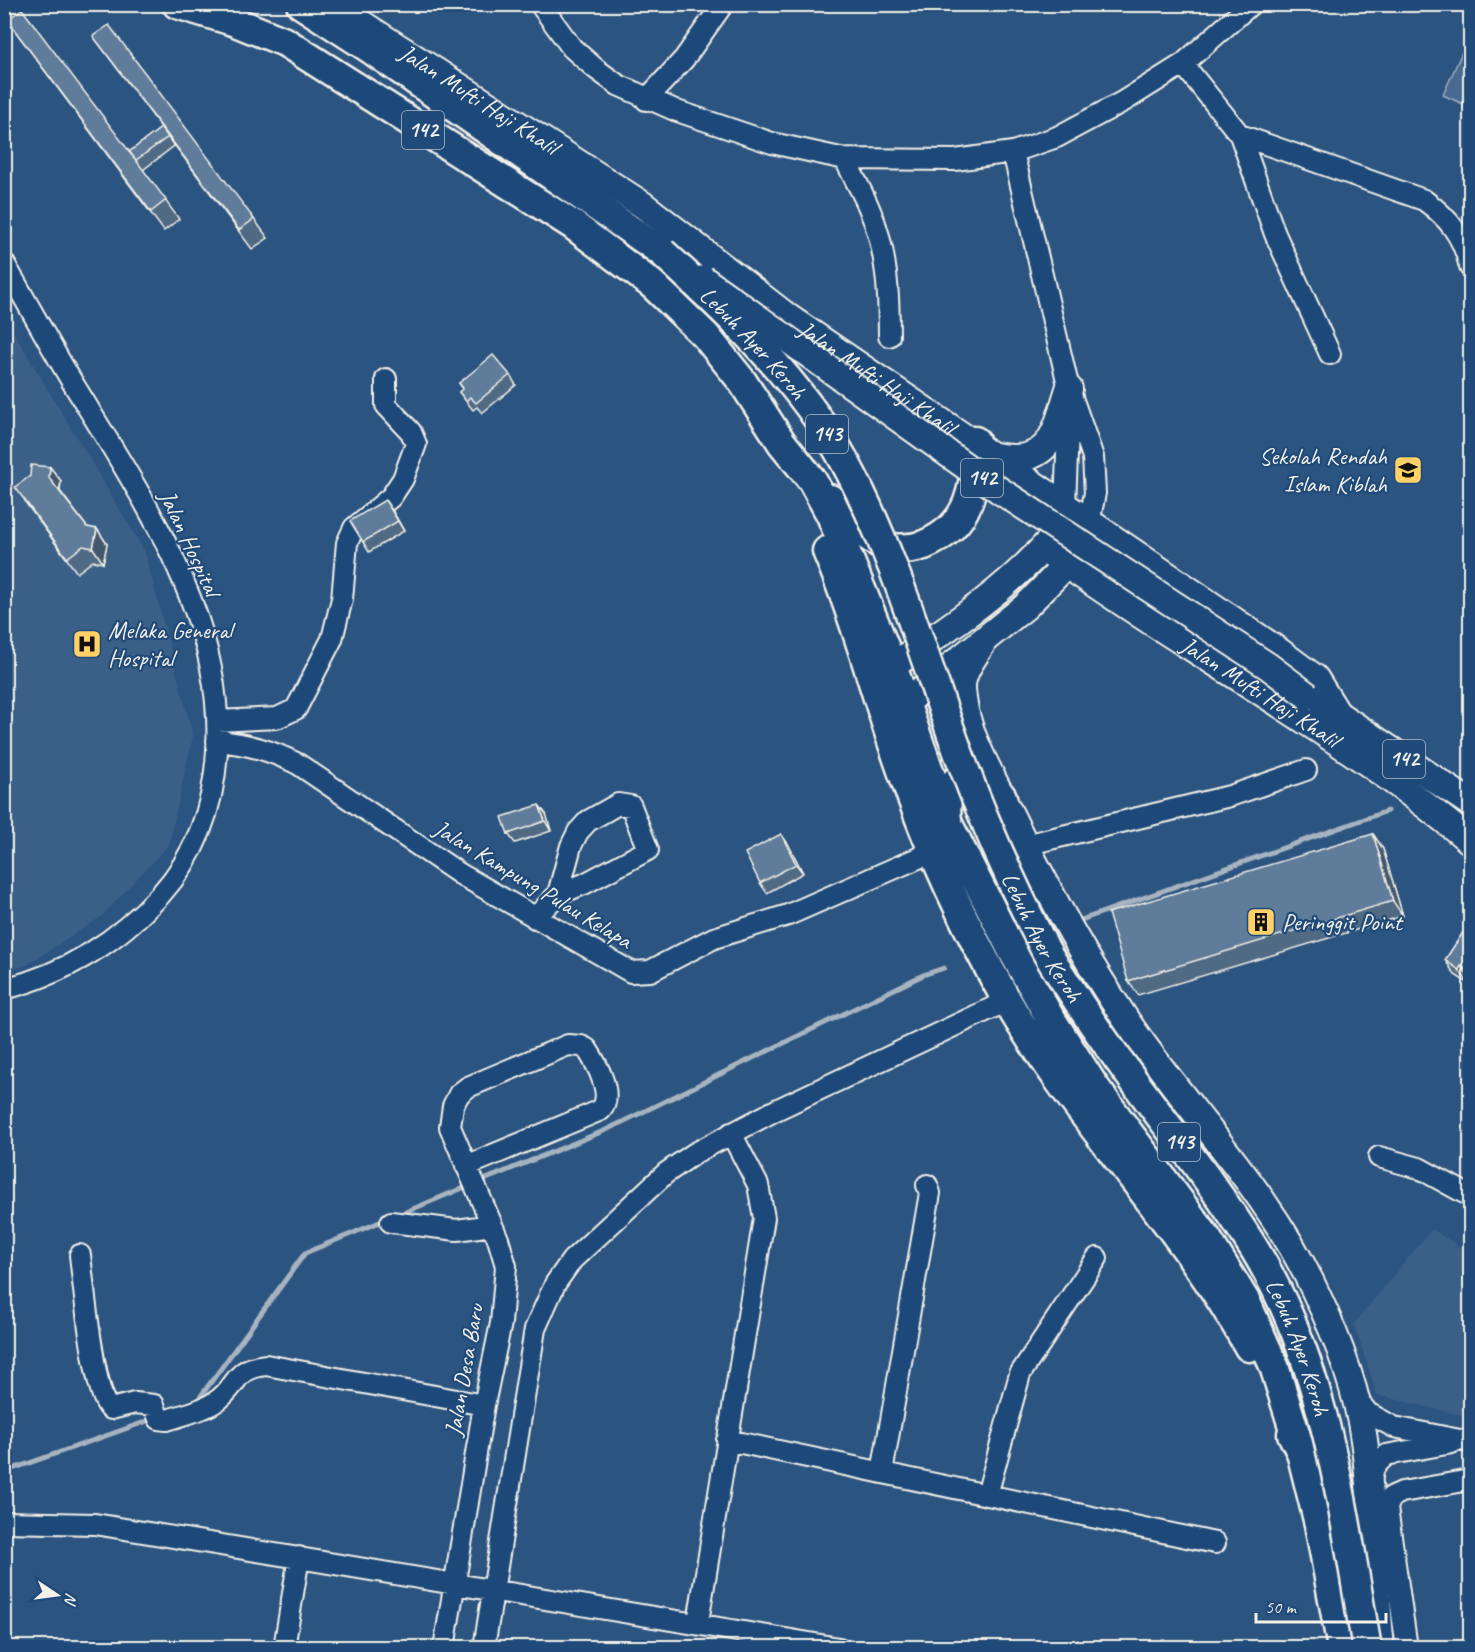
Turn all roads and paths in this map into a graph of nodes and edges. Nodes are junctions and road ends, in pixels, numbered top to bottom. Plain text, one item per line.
1 (177, 4) edge
2 (540, 4) edge
3 (723, 4) edge
4 (1251, 4) edge
5 (318, 9) edge
6 (1183, 63) junction
7 (646, 100) junction
8 (1240, 135) junction
9 (1013, 153) junction
10 (845, 159) junction
11 (662, 252) junction
12 (4, 263) edge
13 (1470, 267) edge
14 (653, 285) joint
15 (889, 336) dead end
16 (1330, 354) dead end
17 (386, 379) dead end
18 (1070, 389) junction
19 (782, 443) junction
20 (985, 449) junction
21 (812, 480) junction
22 (1065, 506) junction
23 (1089, 523) junction
24 (1043, 549) junction
25 (1068, 566) junction
26 (982, 644) junction
27 (892, 666) junction
28 (905, 703) junction
29 (1338, 715) junction
30 (217, 721) junction
31 (217, 741) junction
32 (1306, 770) dead end
33 (1002, 797) junction
34 (1470, 802) edge
35 (947, 822) junction
36 (1470, 841) edge
37 (1025, 845) junction
38 (934, 851) junction
39 (558, 894) junction
40 (535, 918) junction
41 (4, 989) edge
42 (1007, 1001) junction
43 (731, 1133) junction
44 (1379, 1156) dead end
45 (467, 1169) junction
46 (927, 1185) dead end
47 (1470, 1196) edge
48 (391, 1222) dead end
49 (492, 1225) junction
50 (80, 1255) dead end
51 (1097, 1258) dead end
52 (501, 1323) junction
53 (535, 1329) junction
54 (1355, 1397) junction
55 (484, 1405) junction
56 (727, 1440) junction
57 (1467, 1442) edge
58 (1301, 1452) junction
59 (882, 1473) junction
60 (1470, 1480) edge
61 (1369, 1488) junction
62 (987, 1495) junction
63 (4, 1522) edge
64 (1215, 1543) dead end
65 (299, 1557) junction
66 (455, 1582) junction
67 (494, 1589) junction
68 (698, 1622) junction
69 (284, 1647) edge
70 (444, 1647) edge
71 (484, 1647) edge
72 (839, 1647) edge
73 (1342, 1647) edge
74 (1367, 1647) edge
75 (1381, 1647) edge
76 (1407, 1647) edge

1 - 14 highway, 142
2 - 7 street
3 - 7 street
4 - 6 street
5 - 11 highway, 142
5 - 20 main road, Jalan Mufti Haji Khalil / 142
6 - 8 street
6 - 9 street
7 - 10 street
8 - 13 street
8 - 16 street
9 - 10 street
9 - 18 street
10 - 15 street
11 - 29 main road, 142, bridge
11 - 74 highway, Lebuh Ayer Keroh / 143, bridge
12 - 30 street, Jalan Hospital
14 - 19 highway, 143
17 - 30 street
18 - 20 main road
18 - 22 street
18 - 23 street
19 - 21 highway
19 - 38 highway, Lebuh Ayer Keroh / 143
20 - 21 highway
20 - 22 main road, Jalan Mufti Haji Khalil / 142
21 - 27 highway
22 - 23 main road, Jalan Mufti Haji Khalil / 142
22 - 24 main road
23 - 25 main road
23 - 29 main road, Jalan Mufti Haji Khalil / 142
24 - 25 main road, Jalan Mufti Haji Khalil / 142
24 - 27 main road
25 - 26 main road
25 - 36 main road, Jalan Mufti Haji Khalil / 142
26 - 28 main road
26 - 33 main road
27 - 28 highway
28 - 35 highway
29 - 34 main road, Jalan Mufti Haji Khalil / 142
30 - 31 street, Jalan Hospital
31 - 40 street, Jalan Kampung Pulau Kelapa
31 - 41 street, Jalan Hospital
32 - 37 street
33 - 35 highway
33 - 37 main road
35 - 58 highway
37 - 54 main road
38 - 40 street, Jalan Kampung Pulau Kelapa
38 - 42 highway, Lebuh Ayer Keroh / 143
39 - 39 street
39 - 40 street
42 - 43 street
42 - 58 highway, Lebuh Ayer Keroh / 143
43 - 53 street
43 - 56 street
44 - 47 street
45 - 45 street, Jalan Desa Baru
45 - 49 street, Jalan Desa Baru
46 - 59 street
48 - 49 street
49 - 52 street, Jalan Desa Baru
50 - 55 street
51 - 62 street
52 - 53 street
52 - 55 street, Jalan Desa Baru
53 - 67 street
54 - 57 street
54 - 61 main road
55 - 66 street, Jalan Desa Baru
56 - 59 street
56 - 68 street
57 - 61 street
58 - 73 highway, Lebuh Ayer Keroh / 143
59 - 62 street
60 - 76 street
61 - 75 main road
62 - 64 street
63 - 65 street
65 - 66 street
65 - 69 street
66 - 67 street
66 - 70 street, Jalan Desa Baru
67 - 68 street
67 - 71 street
68 - 72 street

